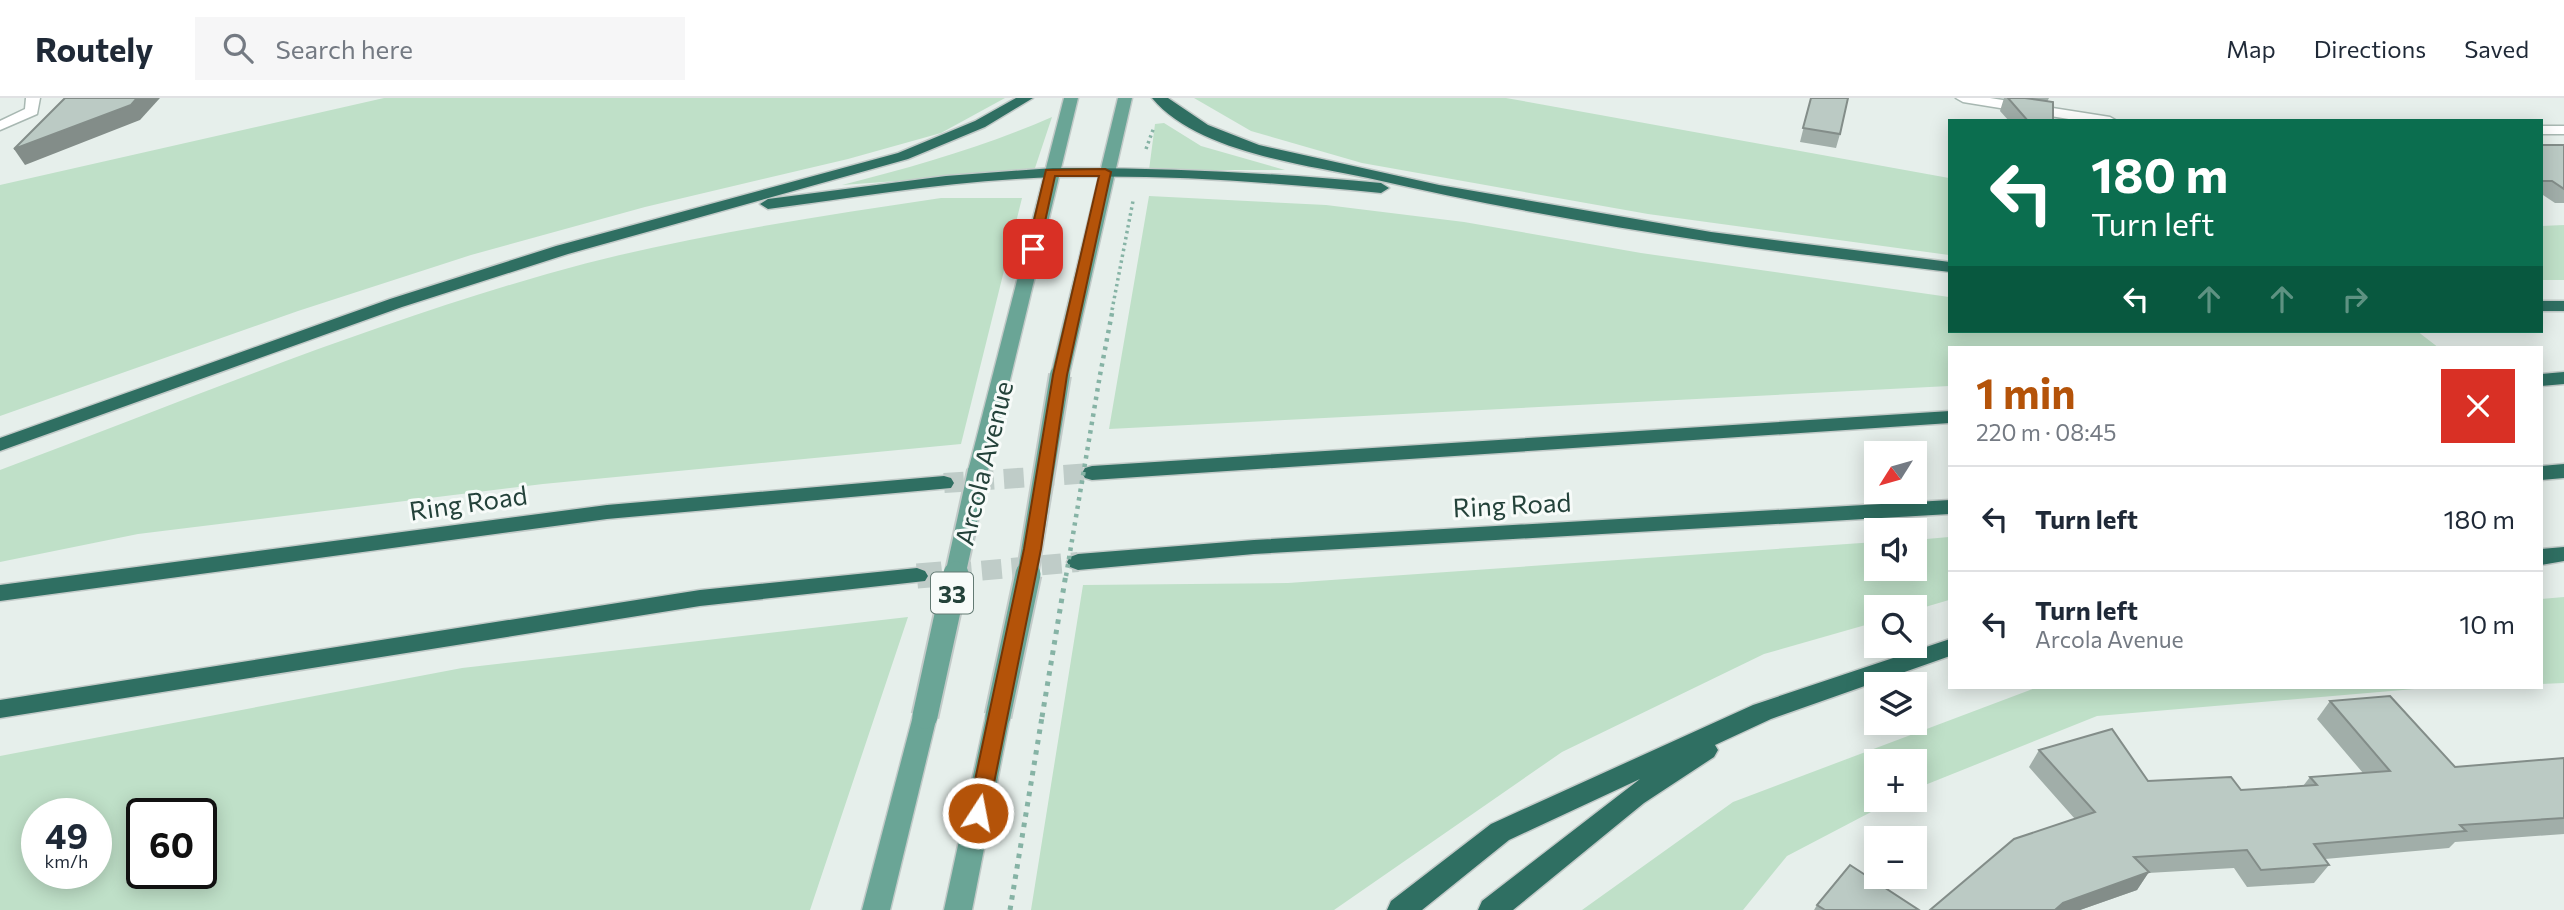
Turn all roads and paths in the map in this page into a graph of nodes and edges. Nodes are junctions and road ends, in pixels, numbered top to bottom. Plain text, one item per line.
1 (33, 98) edge
2 (1026, 98) edge
3 (1071, 98) edge
4 (1125, 98) edge
5 (1963, 98) edge
6 (1161, 99) edge
7 (2096, 119) edge
8 (0, 126) edge
9 (2543, 130) edge
10 (2564, 130) edge
11 (1105, 172) junction
12 (1050, 173) junction
13 (1138, 173) junction
14 (1474, 198) junction
15 (690, 214) junction
16 (1948, 267) edge
17 (2543, 306) edge
18 (2564, 306) edge
19 (2564, 378) edge
20 (2543, 380) edge
21 (1948, 417) edge
22 (0, 445) edge
23 (2564, 471) edge
24 (1092, 472) tunnel mouth
25 (2543, 472) edge
26 (944, 483) tunnel mouth
27 (1948, 507) edge
28 (2564, 554) edge
29 (2543, 557) edge
30 (1078, 562) tunnel mouth
31 (918, 576) tunnel mouth
32 (0, 593) edge
33 (1948, 648) edge
34 (0, 709) edge
35 (1762, 712) junction
36 (876, 910) edge
37 (958, 910) edge
38 (1010, 910) edge
39 (1401, 910) edge
40 (1492, 910) edge

1 - 8 street
2 - 15 highway
3 - 12 main road, Arcola Avenue / 33
4 - 11 main road
5 - 7 street
6 - 13 path
6 - 14 highway
9 - 10 street
11 - 12 highway
11 - 13 highway
11 - 37 main road, bridge
12 - 15 highway
12 - 36 main road, Arcola Avenue / 33, bridge
13 - 14 highway
13 - 38 path, bridge
14 - 16 highway
15 - 22 highway
17 - 18 highway
19 - 20 highway
21 - 24 highway
23 - 25 highway
26 - 32 highway, Ring Road
27 - 30 highway, Ring Road
28 - 29 highway
31 - 34 highway
33 - 35 highway
35 - 39 highway
35 - 40 highway

